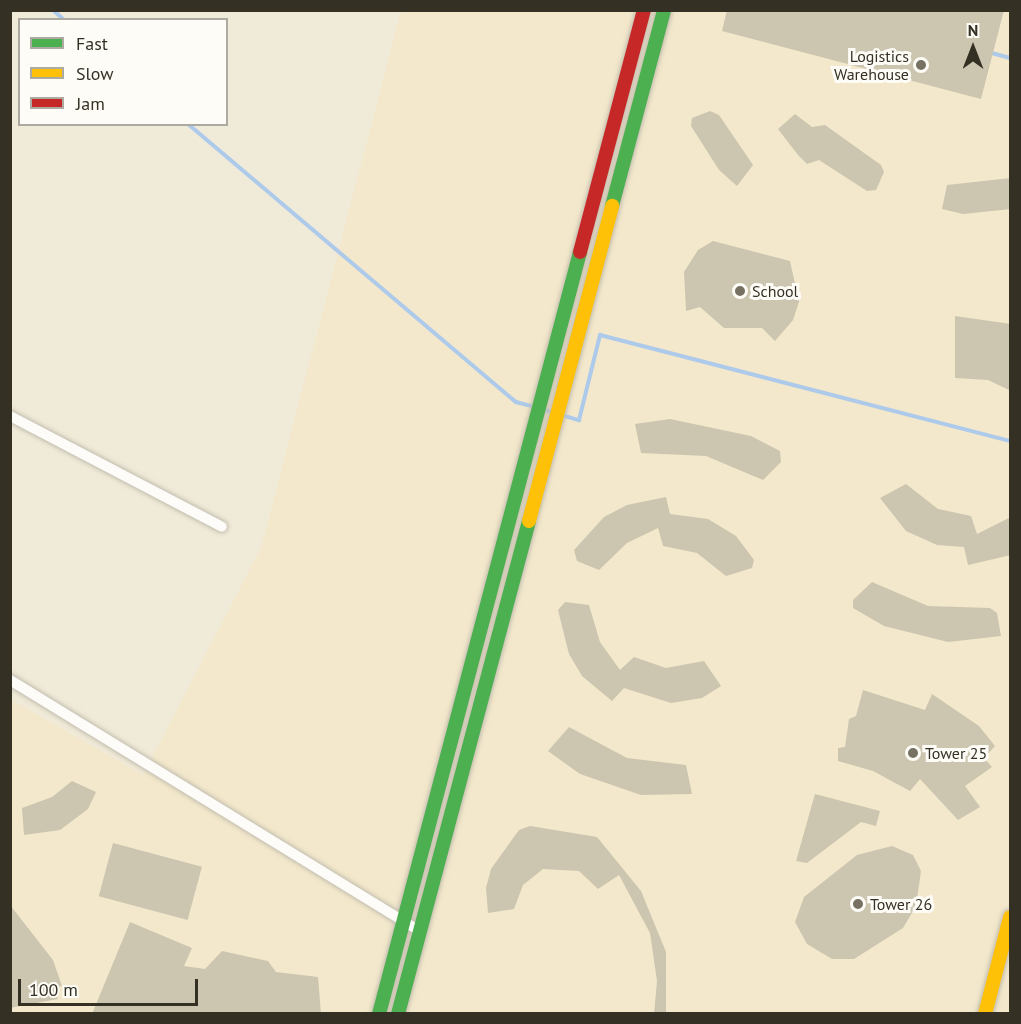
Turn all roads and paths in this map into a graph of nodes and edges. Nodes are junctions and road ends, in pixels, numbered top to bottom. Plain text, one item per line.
1 (644, 10) edge
2 (664, 10) edge
3 (10, 416) edge
4 (222, 527) dead end
5 (10, 680) edge
6 (1011, 917) edge
7 (403, 921) junction
8 (420, 931) junction
9 (379, 1014) edge
10 (398, 1014) edge
11 (985, 1014) edge

1 - 7 street
2 - 8 street
3 - 4 street
5 - 7 street
6 - 11 street
7 - 8 street
7 - 9 street
8 - 10 street

